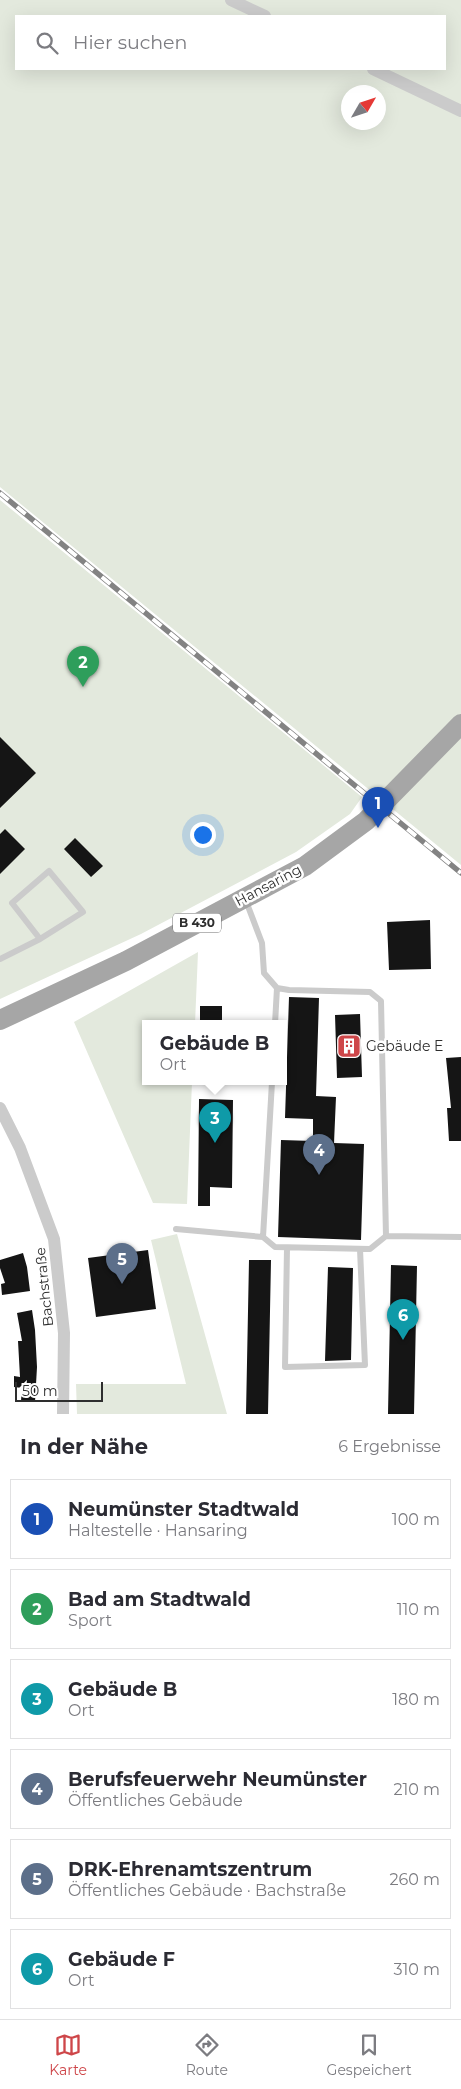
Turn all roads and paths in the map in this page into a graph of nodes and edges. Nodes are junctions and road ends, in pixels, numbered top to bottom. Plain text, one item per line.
1 (231, 0) edge
2 (262, 15) edge
3 (375, 70) edge
4 (461, 112) edge
5 (461, 724) edge
6 (245, 898) junction
7 (40, 940) junction
8 (0, 959) edge
9 (277, 988) junction
10 (0, 1020) edge
11 (275, 1020) edge
12 (272, 1085) edge
13 (0, 1108) edge
14 (176, 1229) dead end
15 (386, 1236) junction
16 (263, 1237) junction
17 (461, 1237) edge
18 (287, 1248) junction
19 (360, 1248) junction
20 (63, 1414) edge

1 - 2 street
3 - 4 street
5 - 6 main road, Hansaring / B 430
6 - 9 lane
6 - 10 main road, Hansaring / B 430
7 - 7 lane
7 - 8 lane
9 - 11 lane
9 - 15 lane
12 - 16 lane
13 - 20 street, Bachstraße
14 - 16 lane
15 - 17 lane
15 - 19 lane
16 - 18 lane
18 - 19 lane
18 - 19 lane

